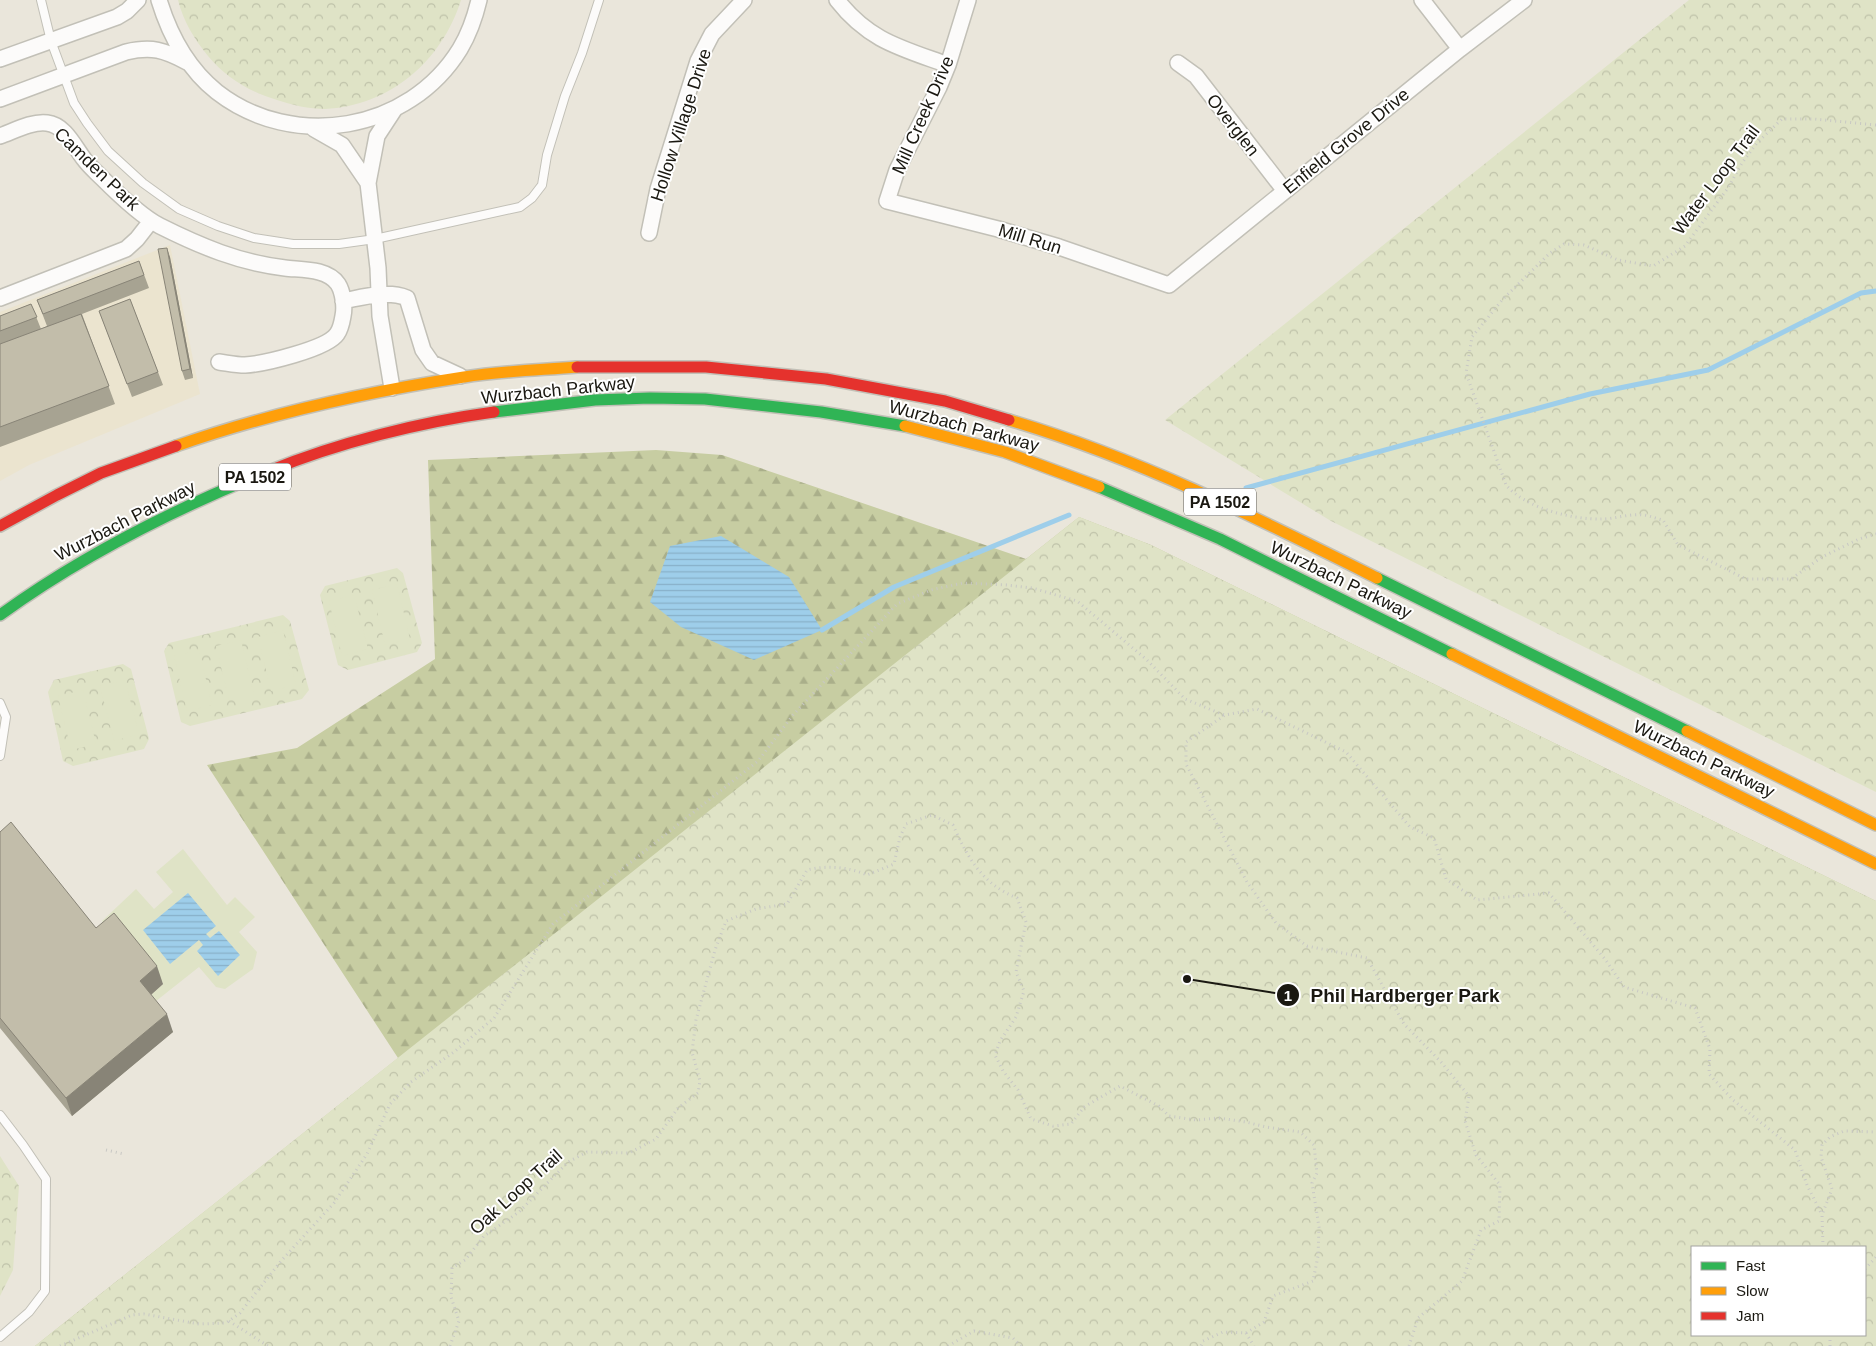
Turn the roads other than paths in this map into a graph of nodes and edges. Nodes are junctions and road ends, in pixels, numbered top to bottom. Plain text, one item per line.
1 (41, 0) edge
2 (138, 0) edge
3 (159, 0) edge
4 (480, 0) edge
5 (599, 0) edge
6 (744, 0) edge
7 (836, 0) edge
8 (968, 0) edge
9 (1422, 0) edge
10 (1524, 0) edge
11 (51, 41) junction
12 (1460, 49) junction
13 (0, 59) edge
14 (188, 62) junction
15 (1178, 63) dead end
16 (948, 65) junction
17 (64, 76) junction
18 (1, 94) edge
19 (395, 109) junction
20 (310, 127) junction
21 (0, 136) edge
22 (368, 183) junction
23 (1284, 190) junction
24 (887, 201) joint
25 (151, 221) junction
26 (649, 233) dead end
27 (375, 243) junction
28 (1169, 284) joint
29 (378, 294) junction
30 (0, 298) edge
31 (343, 301) junction
32 (219, 362) dead end
33 (461, 377) junction
34 (392, 388) junction
35 (0, 526) edge
36 (0, 615) edge
37 (0, 703) edge
38 (0, 756) edge
39 (1876, 825) edge
40 (1876, 864) edge
41 (0, 1115) edge
42 (0, 1337) edge

1 - 11 lane
2 - 11 street
3 - 14 street
4 - 19 street
5 - 27 lane
6 - 26 street, Hollow Village Drive
7 - 16 street
8 - 16 street, Mill Creek Drive
9 - 12 street
10 - 12 street, Enfield Grove Drive
11 - 13 street
11 - 17 lane
12 - 23 street, Enfield Grove Drive
14 - 17 street
14 - 20 street
15 - 23 street, Overglen
16 - 24 street, Mill Creek Drive
17 - 18 street
17 - 27 lane
19 - 20 street
19 - 22 street
20 - 22 street
21 - 25 street, Camden Park
22 - 27 street
23 - 28 street, Enfield Grove Drive
24 - 28 street, Mill Run
25 - 30 street
25 - 31 street, Camden Park
27 - 29 street
29 - 31 street
29 - 33 street
29 - 34 street
31 - 32 street
33 - 34 highway, Wurzbach Parkway / PA 1502
33 - 39 highway, Wurzbach Parkway / PA 1502
34 - 35 highway, Wurzbach Parkway / PA 1502
36 - 40 highway, Wurzbach Parkway / PA 1502
37 - 38 lane
41 - 42 lane

